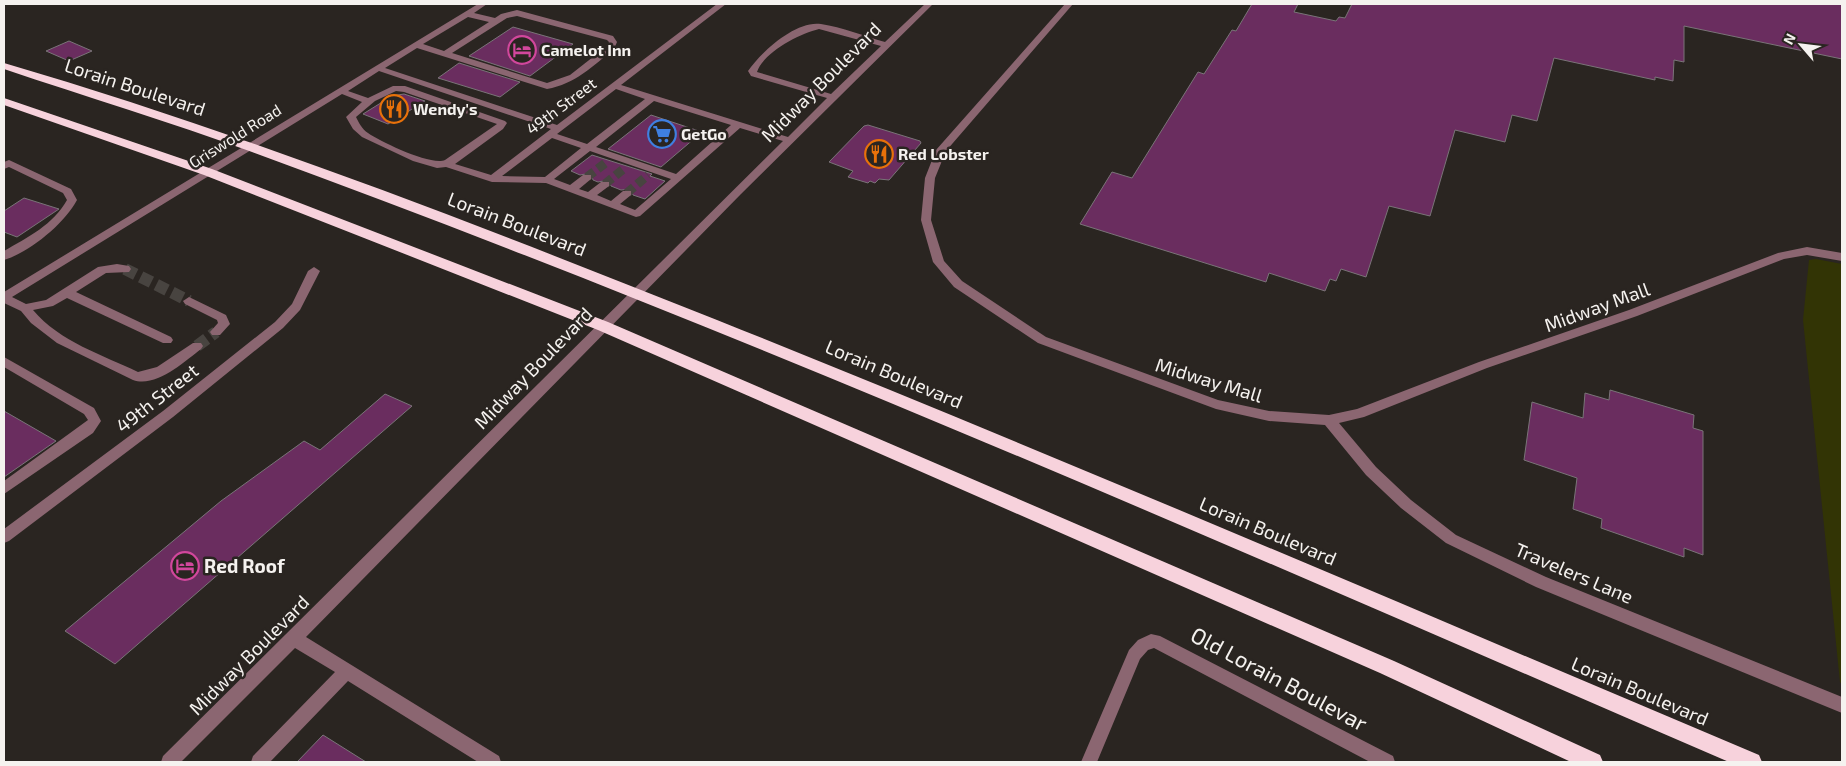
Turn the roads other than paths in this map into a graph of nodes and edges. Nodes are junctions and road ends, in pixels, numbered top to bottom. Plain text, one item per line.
1 (483, 4) edge
2 (722, 4) edge
3 (929, 4) edge
4 (1065, 4) edge
5 (467, 14) junction
6 (496, 21) junction
7 (887, 44) junction
8 (416, 45) junction
9 (445, 54) junction
10 (4, 66) edge
11 (378, 68) junction
12 (614, 86) junction
13 (341, 91) junction
14 (833, 97) junction
15 (652, 98) junction
16 (4, 101) edge
17 (370, 102) junction
18 (737, 124) junction
19 (555, 132) junction
20 (789, 140) junction
21 (249, 147) junction
22 (588, 148) junction
23 (6, 164) edge
24 (446, 164) junction
25 (208, 172) junction
26 (587, 177) tunnel mouth
27 (678, 178) junction
28 (492, 179) junction
29 (547, 180) junction
30 (604, 184) tunnel mouth
31 (572, 190) junction
32 (627, 193) tunnel mouth
33 (590, 196) junction
34 (612, 205) junction
35 (4, 256) edge
36 (1842, 257) edge
37 (125, 269) tunnel mouth
38 (314, 271) dead end
39 (67, 293) junction
40 (634, 293) junction
41 (4, 297) edge
42 (189, 302) tunnel mouth
43 (25, 308) junction
44 (602, 326) junction
45 (216, 332) dead end
46 (167, 340) dead end
47 (197, 346) tunnel mouth
48 (4, 361) edge
49 (1329, 420) junction
50 (4, 488) edge
51 (4, 536) edge
52 (295, 639) junction
53 (346, 672) junction
54 (1842, 704) edge
55 (169, 762) edge
56 (259, 762) edge
57 (492, 762) edge
58 (1089, 762) edge
59 (1387, 762) edge
60 (1593, 762) edge
61 (1752, 762) edge

1 - 5 street, Griswold Road
2 - 12 street, 49th Street
3 - 7 street, Midway Boulevard
4 - 49 street, Midway Mall
5 - 6 street
5 - 8 street, Griswold Road
6 - 9 street
6 - 9 street
7 - 14 street, Midway Boulevard
7 - 14 street
8 - 9 street
8 - 11 street, Griswold Road
10 - 21 highway, Lorain Boulevard
11 - 13 street, Griswold Road
11 - 19 street
12 - 15 street
12 - 19 street, 49th Street
13 - 17 street
13 - 21 street, Griswold Road
14 - 20 street, Midway Boulevard
15 - 18 street
15 - 22 street
16 - 25 highway
17 - 24 street
17 - 24 street
18 - 20 street
18 - 27 street
19 - 22 street
19 - 28 street, 49th Street
20 - 40 street, Midway Boulevard
21 - 25 street, Griswold Road
21 - 40 highway, Lorain Boulevard
22 - 27 street
22 - 29 street
23 - 35 street
24 - 28 street
25 - 41 street, Griswold Road
25 - 44 highway
26 - 31 street
27 - 34 street
28 - 29 street
29 - 31 street
30 - 33 street
31 - 33 street
32 - 34 street
33 - 34 street
36 - 49 street, Midway Mall
37 - 39 street
38 - 51 street, 49th Street
39 - 43 street
39 - 46 street
40 - 44 street, Midway Boulevard
40 - 61 highway, Lorain Boulevard
41 - 43 street
42 - 45 street
43 - 47 street
44 - 52 street, Midway Boulevard
44 - 60 highway
48 - 50 street
49 - 54 street, Travelers Lane
52 - 53 street
52 - 55 street, Midway Boulevard
53 - 56 street
53 - 57 street
58 - 59 street, Old Lorain Boulevar

